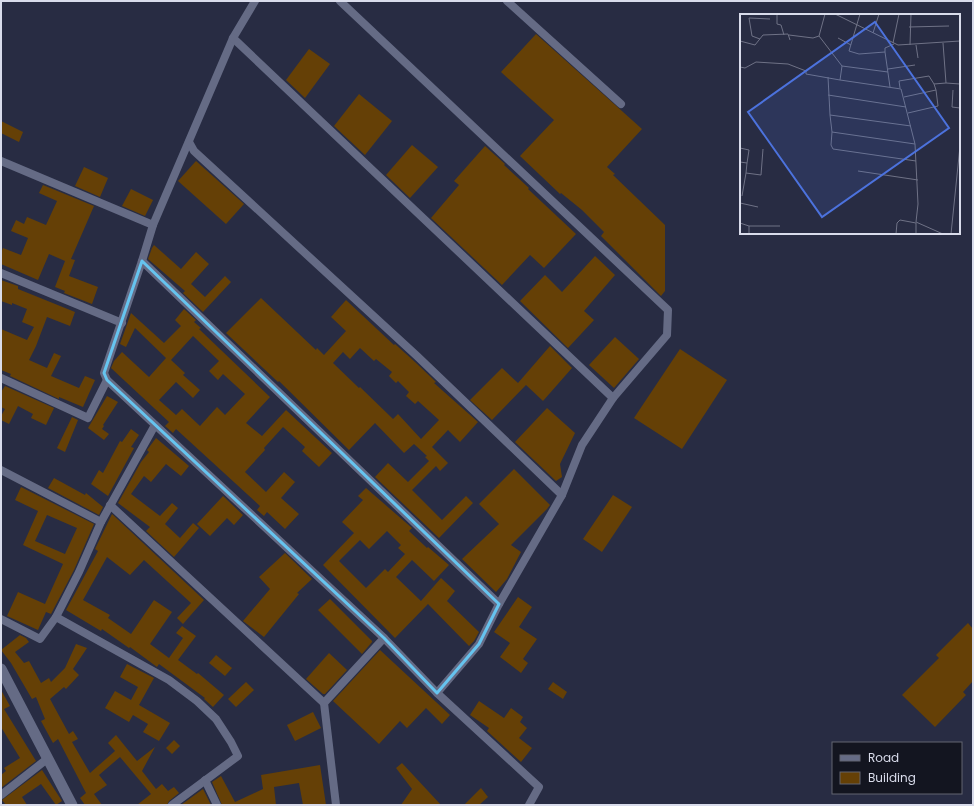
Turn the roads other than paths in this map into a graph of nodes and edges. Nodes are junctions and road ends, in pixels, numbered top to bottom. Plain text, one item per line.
1 (254, 1) edge
2 (340, 1) edge
3 (507, 1) edge
4 (233, 38) junction
5 (621, 104) dead end
6 (189, 142) junction
7 (1, 161) edge
8 (153, 225) junction
9 (142, 262) junction
10 (1, 273) edge
11 (122, 322) junction
12 (1, 378) edge
13 (107, 380) junction
14 (613, 398) junction
15 (155, 425) junction
16 (1, 470) edge
17 (562, 496) junction
18 (110, 505) junction
19 (101, 522) junction
20 (499, 604) junction
21 (56, 618) junction
22 (1, 619) edge
23 (384, 638) junction
24 (1, 669) edge
25 (437, 693) junction
26 (324, 704) junction
27 (47, 759) junction
28 (205, 780) junction
29 (1, 795) edge
30 (72, 805) edge
31 (172, 805) edge
32 (217, 805) edge
33 (336, 805) edge
34 (529, 805) edge

1 - 4 street
2 - 14 street
3 - 5 street
4 - 6 street
4 - 14 street
6 - 8 street
6 - 17 street
7 - 8 street
8 - 9 street
9 - 11 street
9 - 20 street
10 - 11 street
11 - 13 street
12 - 13 street
13 - 15 street
14 - 17 street
15 - 18 street
15 - 23 street
16 - 19 street
17 - 20 street
18 - 19 street
18 - 26 street
19 - 21 street
20 - 25 street
21 - 22 street
21 - 28 street
23 - 25 street
23 - 26 street
24 - 27 street
25 - 34 street
26 - 33 street
27 - 29 street
27 - 30 street
28 - 31 street
28 - 32 street

